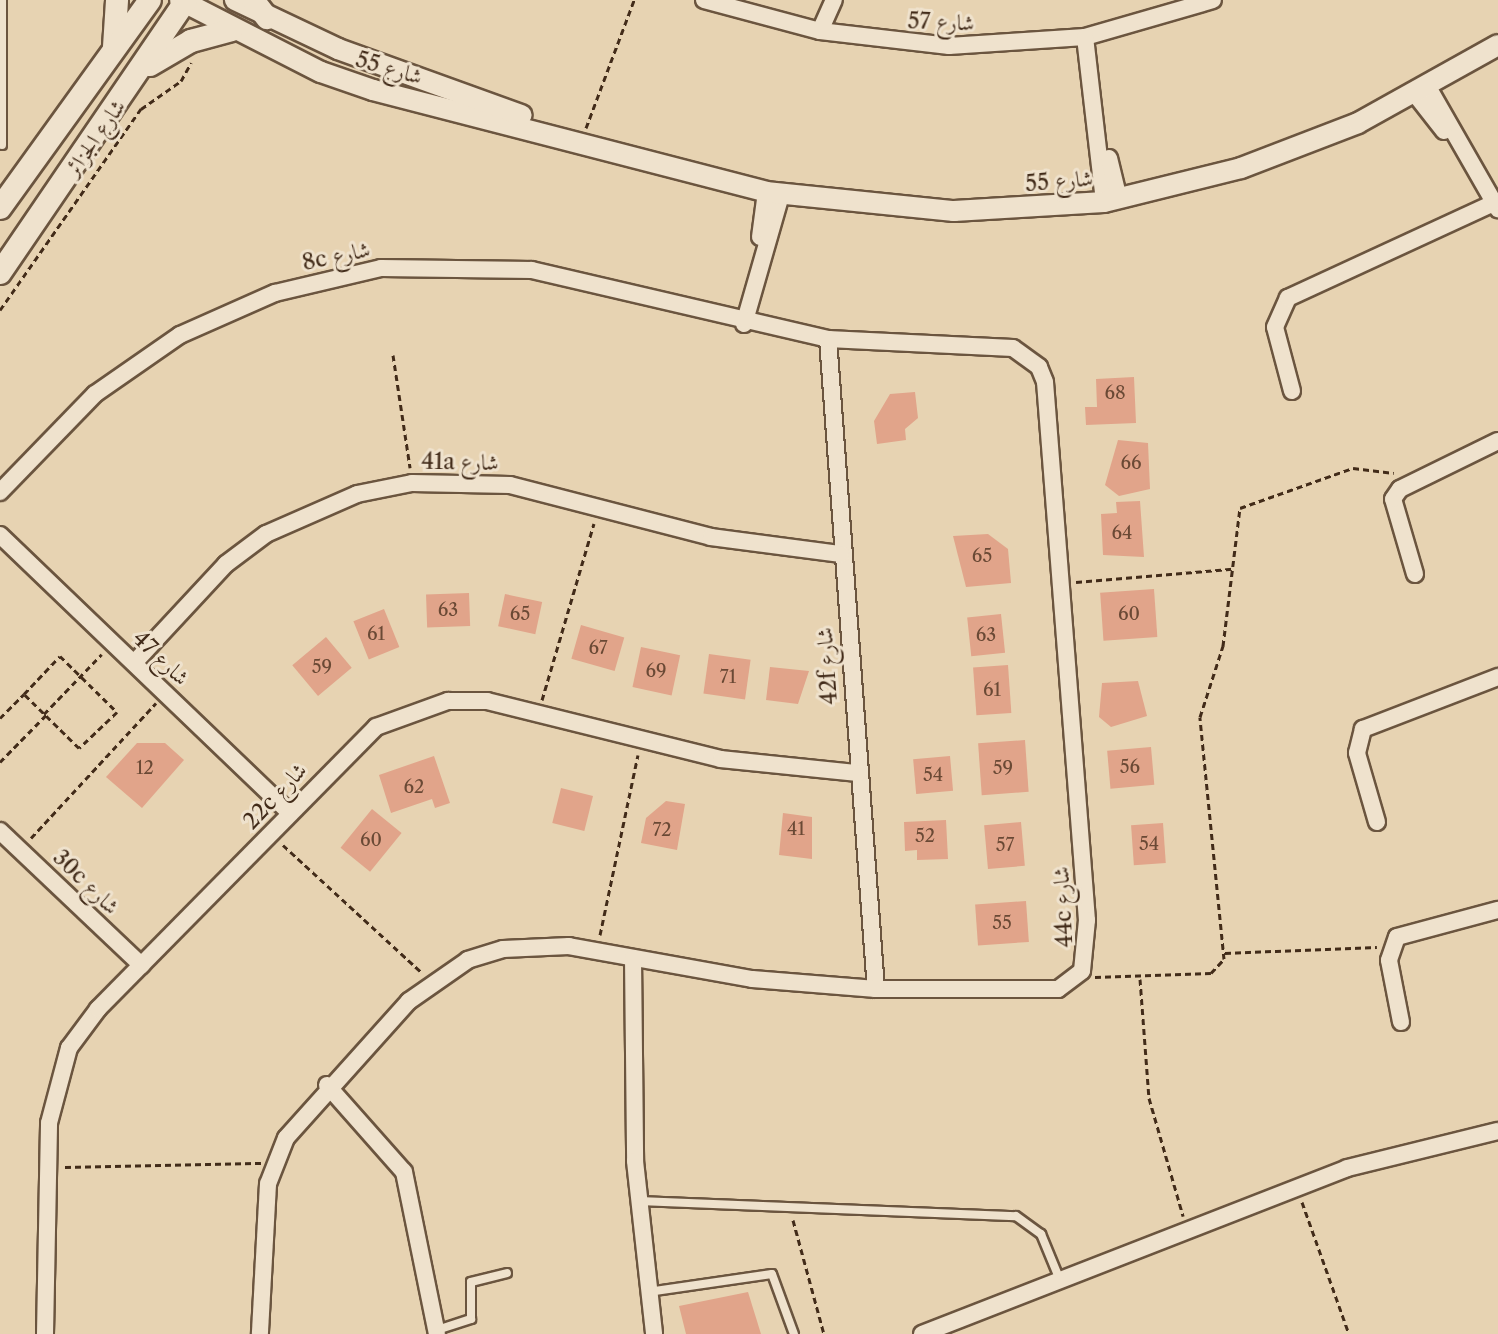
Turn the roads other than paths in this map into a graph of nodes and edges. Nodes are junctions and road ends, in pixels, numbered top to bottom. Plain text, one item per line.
1 (2, 0) edge
2 (117, 0) edge
3 (150, 0) edge
4 (235, 0) edge
5 (704, 0) edge
6 (834, 0) edge
7 (1213, 0) edge
8 (184, 1) edge
9 (260, 9) edge
10 (232, 30) junction
11 (820, 31) junction
12 (1085, 37) junction
13 (1498, 45) edge
14 (114, 50) junction
15 (140, 73) junction
16 (1421, 90) junction
17 (591, 141) junction
18 (2, 145) dead end
19 (774, 194) junction
20 (1112, 200) junction
21 (1496, 206) edge
22 (0, 208) edge
23 (0, 273) edge
24 (744, 324) junction
25 (828, 339) junction
26 (997, 348) joint
27 (1292, 391) dead end
28 (1498, 441) edge
29 (0, 492) edge
30 (0, 535) edge
31 (841, 554) junction
32 (1415, 574) dead end
33 (134, 663) junction
34 (1498, 677) edge
35 (857, 773) junction
36 (290, 813) junction
37 (1377, 822) dead end
38 (0, 831) edge
39 (1498, 910) edge
40 (633, 958) junction
41 (141, 965) junction
42 (876, 989) junction
43 (1401, 1022) dead end
44 (327, 1085) junction
45 (1498, 1131) edge
46 (639, 1201) junction
47 (507, 1273) dead end
48 (1062, 1284) junction
49 (647, 1293) junction
50 (436, 1332) edge
51 (45, 1334) edge
52 (260, 1334) edge
53 (654, 1334) edge
54 (794, 1334) edge
55 (922, 1334) edge

1 - 18 lane
2 - 14 main road
3 - 14 main road, شارع الجزائر
4 - 9 street, شارع 55
5 - 11 street, شارع 57
6 - 11 street
7 - 12 street, شارع 57
8 - 10 street, شارع 55
8 - 15 main road, شارع الجزائر
9 - 17 street, شارع 55
10 - 15 main road
10 - 17 street, شارع 55
11 - 12 street, شارع 57
12 - 20 street
13 - 16 street, شارع 55
14 - 22 main road, شارع الجزائر
15 - 23 main road, شارع الجزائر
16 - 20 street, شارع 55
16 - 21 street
17 - 19 street, شارع 55
19 - 20 street, شارع 55
19 - 24 street
21 - 27 street
24 - 25 street, 8c شارع
24 - 29 street, 8c شارع
25 - 26 street, 8c شارع
25 - 31 street, 42f شارع
26 - 42 street, 44c شارع
28 - 32 street
30 - 33 street, شارع 47
31 - 33 street, 41a شارع
31 - 35 street, 42f شارع
33 - 36 street, شارع 47
34 - 37 street
35 - 36 street, 22c شارع
35 - 42 street, 42f شارع
36 - 41 street, 22c شارع
38 - 41 street, 30c شارع
39 - 43 street
40 - 42 street, 44c شارع
40 - 44 street, 44c شارع
40 - 46 street
41 - 51 street, 22c شارع
44 - 50 street
44 - 52 street
45 - 48 street
46 - 48 lane
46 - 49 street
47 - 50 lane
48 - 55 street
49 - 53 street
49 - 54 lane

